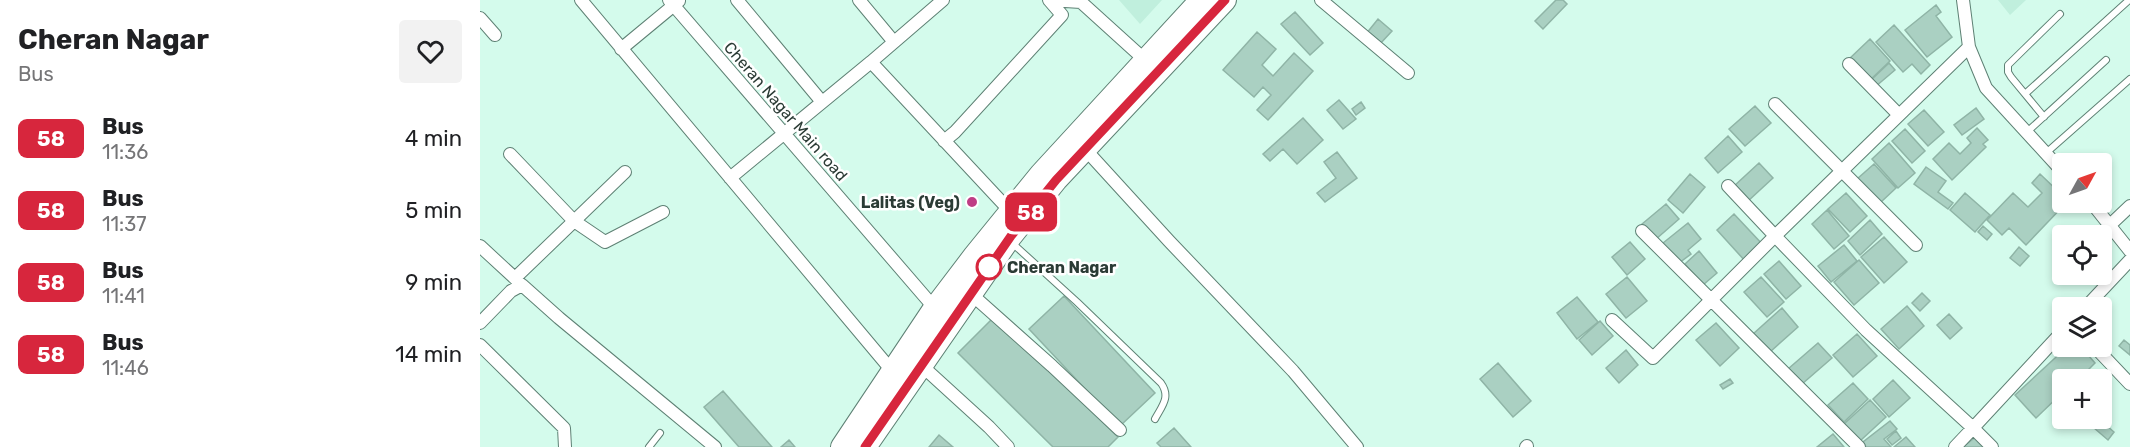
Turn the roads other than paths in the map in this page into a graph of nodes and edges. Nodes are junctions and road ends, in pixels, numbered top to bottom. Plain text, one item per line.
1 (581, 0) edge
2 (736, 0) edge
3 (859, 0) edge
4 (943, 0) edge
5 (1049, 0) edge
6 (1201, 0) edge
7 (1225, 0) edge
8 (1321, 0) edge
9 (1963, 0) edge
10 (2129, 0) edge
11 (674, 2) edge
12 (2060, 14) dead end
13 (480, 18) edge
14 (495, 35) dead end
15 (894, 42) junction
16 (1969, 47) junction
17 (621, 49) junction
18 (1145, 60) junction
19 (2106, 60) dead end
20 (871, 62) junction
21 (1849, 64) dead end
22 (1408, 73) dead end
23 (2130, 80) edge
24 (2025, 94) junction
25 (822, 102) junction
26 (1775, 104) dead end
27 (1899, 115) junction
28 (2044, 117) junction
29 (2027, 132) junction
30 (784, 134) junction
31 (944, 141) junction
32 (1085, 149) junction
33 (2046, 153) junction
34 (510, 154) dead end
35 (2052, 160) edge
36 (1842, 170) junction
37 (625, 172) dead end
38 (730, 178) junction
39 (1728, 186) dead end
40 (2130, 206) edge
41 (1011, 211) junction
42 (663, 212) dead end
43 (2100, 213) edge
44 (574, 221) junction
45 (2110, 225) joint
46 (2112, 228) edge
47 (1642, 231) dead end
48 (1775, 236) junction
49 (1008, 239) junction
50 (1916, 245) dead end
51 (480, 246) edge
52 (2130, 251) edge
53 (2130, 260) edge
54 (518, 282) junction
55 (970, 293) junction
56 (2095, 297) edge
57 (1711, 300) junction
58 (942, 315) junction
59 (1612, 320) dead end
60 (480, 323) edge
61 (2052, 343) edge
62 (480, 345) edge
63 (2104, 357) edge
64 (921, 365) junction
65 (893, 372) junction
66 (2130, 384) edge
67 (1155, 419) dead end
68 (1973, 428) junction
69 (1120, 430) dead end
70 (660, 433) dead end
71 (565, 447) edge
72 (649, 447) edge
73 (715, 447) edge
74 (842, 447) edge
75 (865, 447) edge
76 (1008, 447) edge
77 (1357, 447) edge
78 (1859, 447) edge
79 (1955, 447) edge
80 (1992, 447) edge

1 - 17 street
2 - 25 street
3 - 15 street
4 - 15 street
5 - 18 street
5 - 31 street
6 - 18 highway
7 - 32 highway
8 - 22 street
9 - 16 street
10 - 24 lane
11 - 17 street
11 - 30 street, Cheran Nagar Main road
12 - 24 lane
13 - 14 street
15 - 20 street
16 - 27 street
16 - 29 street
17 - 38 street
18 - 41 highway
19 - 28 lane
20 - 25 street
20 - 31 street
21 - 27 street
23 - 33 lane
24 - 28 lane
25 - 30 street
26 - 36 street
27 - 36 street
28 - 29 lane
29 - 33 street
30 - 38 street
30 - 58 street, Cheran Nagar Main road
31 - 41 street
32 - 49 highway
32 - 77 street
33 - 35 street
34 - 44 street
36 - 48 street
36 - 50 street
37 - 44 street
38 - 65 street
39 - 48 street
40 - 45 street
41 - 58 highway
42 - 44 street
43 - 45 street
44 - 54 street
46 - 52 street
47 - 57 street
48 - 57 street
48 - 68 street
49 - 55 highway
49 - 67 lane
51 - 54 street
53 - 56 street
54 - 60 street
54 - 73 street
55 - 58 highway
55 - 69 street
57 - 59 street
57 - 78 street
58 - 64 highway
58 - 65 highway
61 - 68 street
62 - 71 street
63 - 66 street
64 - 75 highway
64 - 76 street
65 - 74 highway
68 - 79 street
68 - 80 street
70 - 72 lane

